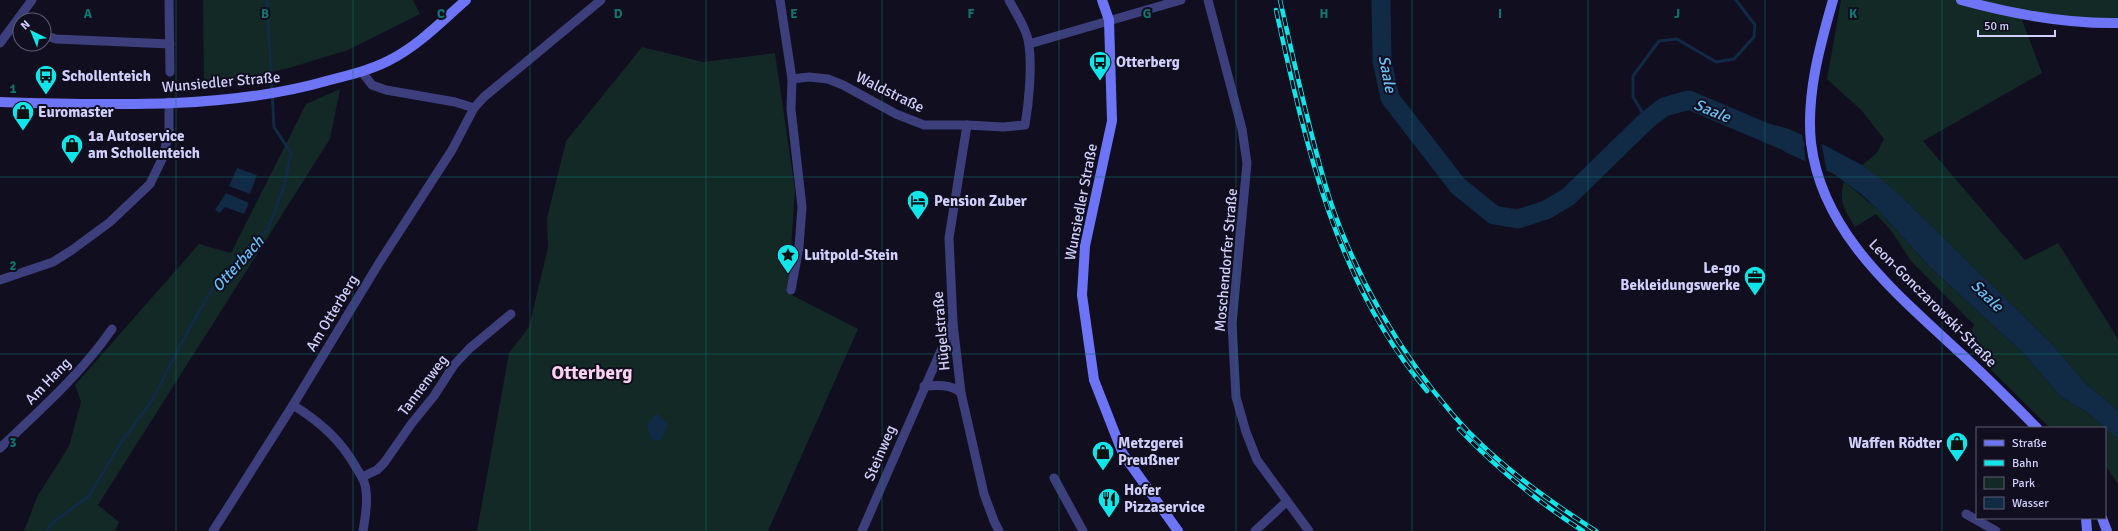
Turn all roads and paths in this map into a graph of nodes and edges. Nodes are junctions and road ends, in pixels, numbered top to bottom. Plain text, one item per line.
1 (32, 0) edge
2 (169, 0) edge
3 (466, 0) edge
4 (601, 0) edge
5 (780, 0) edge
6 (1009, 0) edge
7 (1102, 0) edge
8 (1181, 0) edge
9 (1208, 0) edge
10 (1833, 0) edge
11 (1960, 0) edge
12 (25, 12) edge
13 (1109, 20) junction
14 (2118, 23) edge
15 (12, 29) edge
16 (52, 38) edge
17 (0, 43) edge
18 (170, 44) junction
19 (1029, 44) junction
20 (170, 72) dead end
21 (362, 72) junction
22 (792, 79) junction
23 (0, 102) edge
24 (169, 102) junction
25 (474, 108) junction
26 (967, 124) junction
27 (0, 280) edge
28 (791, 290) dead end
29 (511, 314) dead end
30 (953, 323) junction
31 (112, 329) dead end
32 (924, 386) junction
33 (961, 392) junction
34 (293, 404) junction
35 (2036, 427) edge
36 (0, 448) edge
37 (362, 477) junction
38 (1054, 478) dead end
39 (1286, 502) junction
40 (1966, 514) dead end
41 (2086, 519) edge
42 (2102, 519) edge
43 (213, 531) edge
44 (363, 531) edge
45 (862, 531) edge
46 (999, 531) edge
47 (1083, 531) edge
48 (1178, 531) edge
49 (1255, 531) edge
50 (1308, 531) edge
51 (1996, 531) edge
52 (2087, 531) edge
53 (2107, 531) edge

1 - 12 street
2 - 18 street
3 - 21 main road, Wunsiedler Straße
4 - 25 street, Am Otterberg
5 - 22 street
6 - 19 street
7 - 13 main road, Wunsiedler Straße
8 - 13 street
9 - 39 street, Moschendorfer Straße
10 - 35 main road, Leon-Gonczarowski-Straße
11 - 14 main road
13 - 19 street
13 - 48 main road, Wunsiedler Straße
15 - 17 street
16 - 18 street
18 - 20 street
19 - 26 street, Waldstraße
21 - 24 main road, Wunsiedler Straße
21 - 25 street
22 - 26 street, Waldstraße
22 - 28 street
23 - 24 main road, Wunsiedler Straße
24 - 27 street
25 - 34 street, Am Otterberg
26 - 30 street, Hügelstraße
29 - 37 street, Tannenweg
30 - 32 street, Steinweg
30 - 33 street, Hügelstraße
31 - 36 street, Am Hang
32 - 33 street
32 - 45 street, Steinweg
33 - 46 street, Hügelstraße
34 - 37 street
34 - 43 street, Am Otterberg
37 - 44 street
38 - 47 street
39 - 49 street
39 - 50 street, Moschendorfer Straße
40 - 51 street
41 - 52 main road
42 - 53 main road

